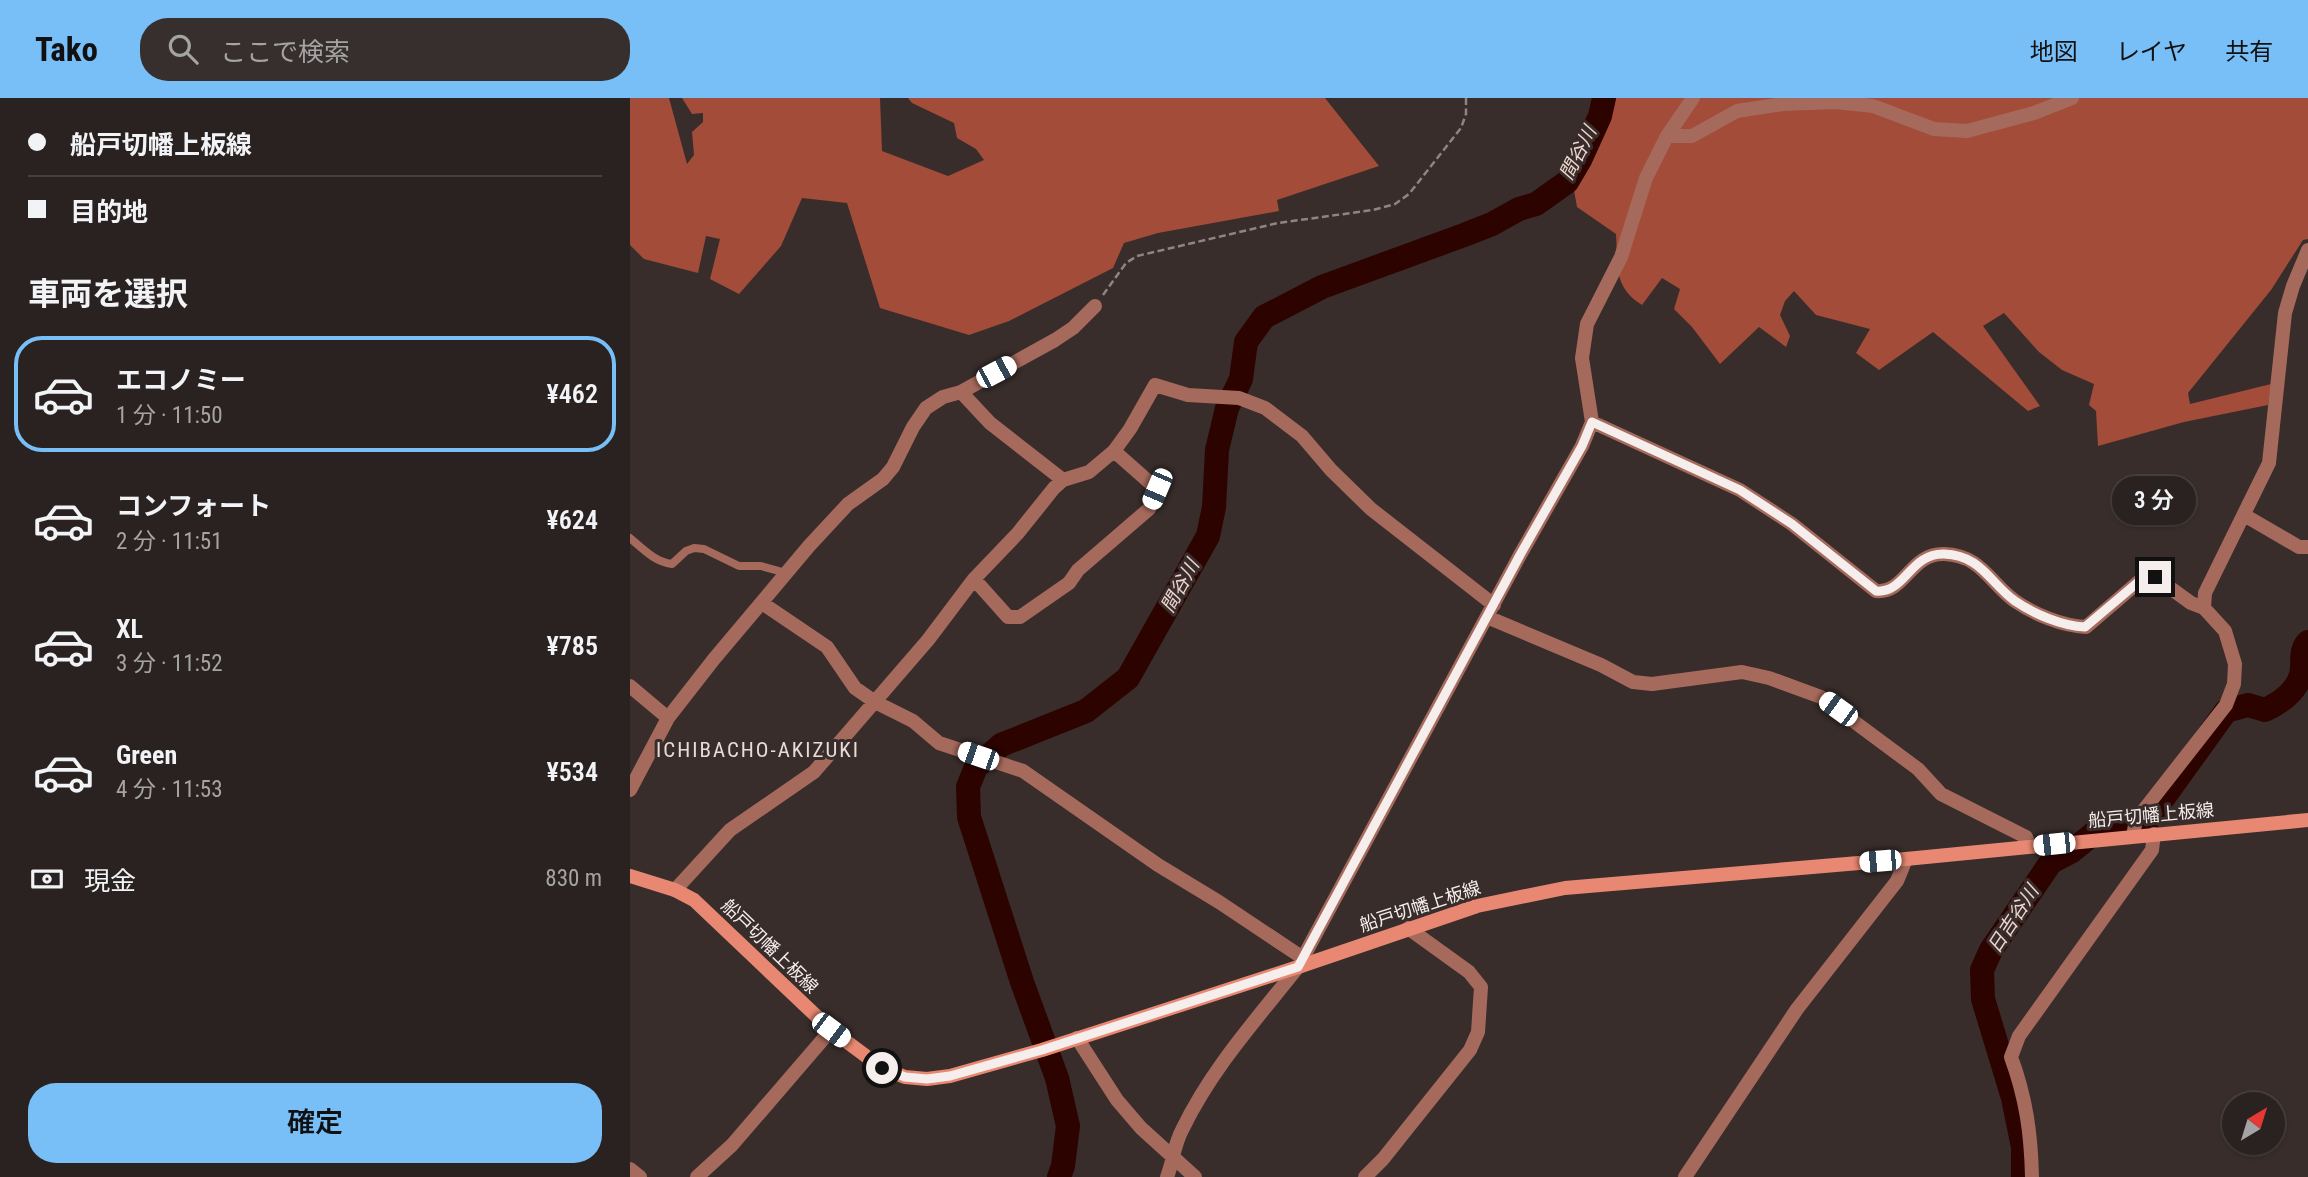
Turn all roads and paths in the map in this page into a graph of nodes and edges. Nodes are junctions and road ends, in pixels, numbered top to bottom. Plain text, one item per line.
1 (1466, 98) edge
2 (1693, 98) edge
3 (2072, 98) edge
4 (1667, 136) junction
5 (2308, 250) edge
6 (1095, 306) joint
7 (961, 392) junction
8 (1592, 422) junction
9 (1114, 451) junction
10 (1063, 480) junction
11 (2244, 515) junction
12 (630, 538) edge
13 (2308, 547) edge
14 (786, 573) junction
15 (974, 579) junction
16 (762, 603) junction
17 (2204, 608) junction
18 (1490, 611) junction
19 (630, 686) edge
20 (875, 702) junction
21 (668, 718) junction
22 (630, 790) edge
23 (2308, 820) edge
24 (2134, 831) junction
25 (2154, 834) junction
26 (2030, 846) junction
27 (1906, 859) junction
28 (630, 876) edge
29 (676, 890) junction
30 (1408, 928) junction
31 (1301, 962) junction
32 (831, 1030) junction
33 (1077, 1038) junction
34 (1173, 1158) junction
35 (630, 1169) edge
36 (699, 1176) edge
37 (640, 1177) edge
38 (1167, 1177) edge
39 (1195, 1177) edge
40 (1365, 1177) edge
41 (1685, 1177) edge
42 (2032, 1177) edge

1 - 6 path
2 - 4 street
3 - 4 street
4 - 8 street
5 - 11 street
6 - 7 street
7 - 10 street
7 - 14 street
8 - 17 street
8 - 18 street
9 - 10 street
9 - 15 street
9 - 18 street
10 - 15 street
11 - 13 street
11 - 17 street
12 - 14 lane
14 - 16 street
15 - 20 street
16 - 20 street
16 - 21 street
17 - 24 street
18 - 26 street
18 - 31 street
19 - 21 street
20 - 29 street
20 - 31 street
21 - 22 street
23 - 25 main road, 船戸切幡上板線
24 - 25 main road, 船戸切幡上板線
24 - 26 main road, 船戸切幡上板線
25 - 42 street
26 - 27 main road, 船戸切幡上板線
27 - 30 main road, 船戸切幡上板線
27 - 41 street
28 - 29 main road, 船戸切幡上板線
29 - 32 main road, 船戸切幡上板線
30 - 31 main road, 船戸切幡上板線
30 - 40 street
31 - 33 main road, 船戸切幡上板線
31 - 34 street
32 - 33 main road, 船戸切幡上板線
32 - 36 street
33 - 34 street
34 - 38 street
34 - 39 street
35 - 37 street

